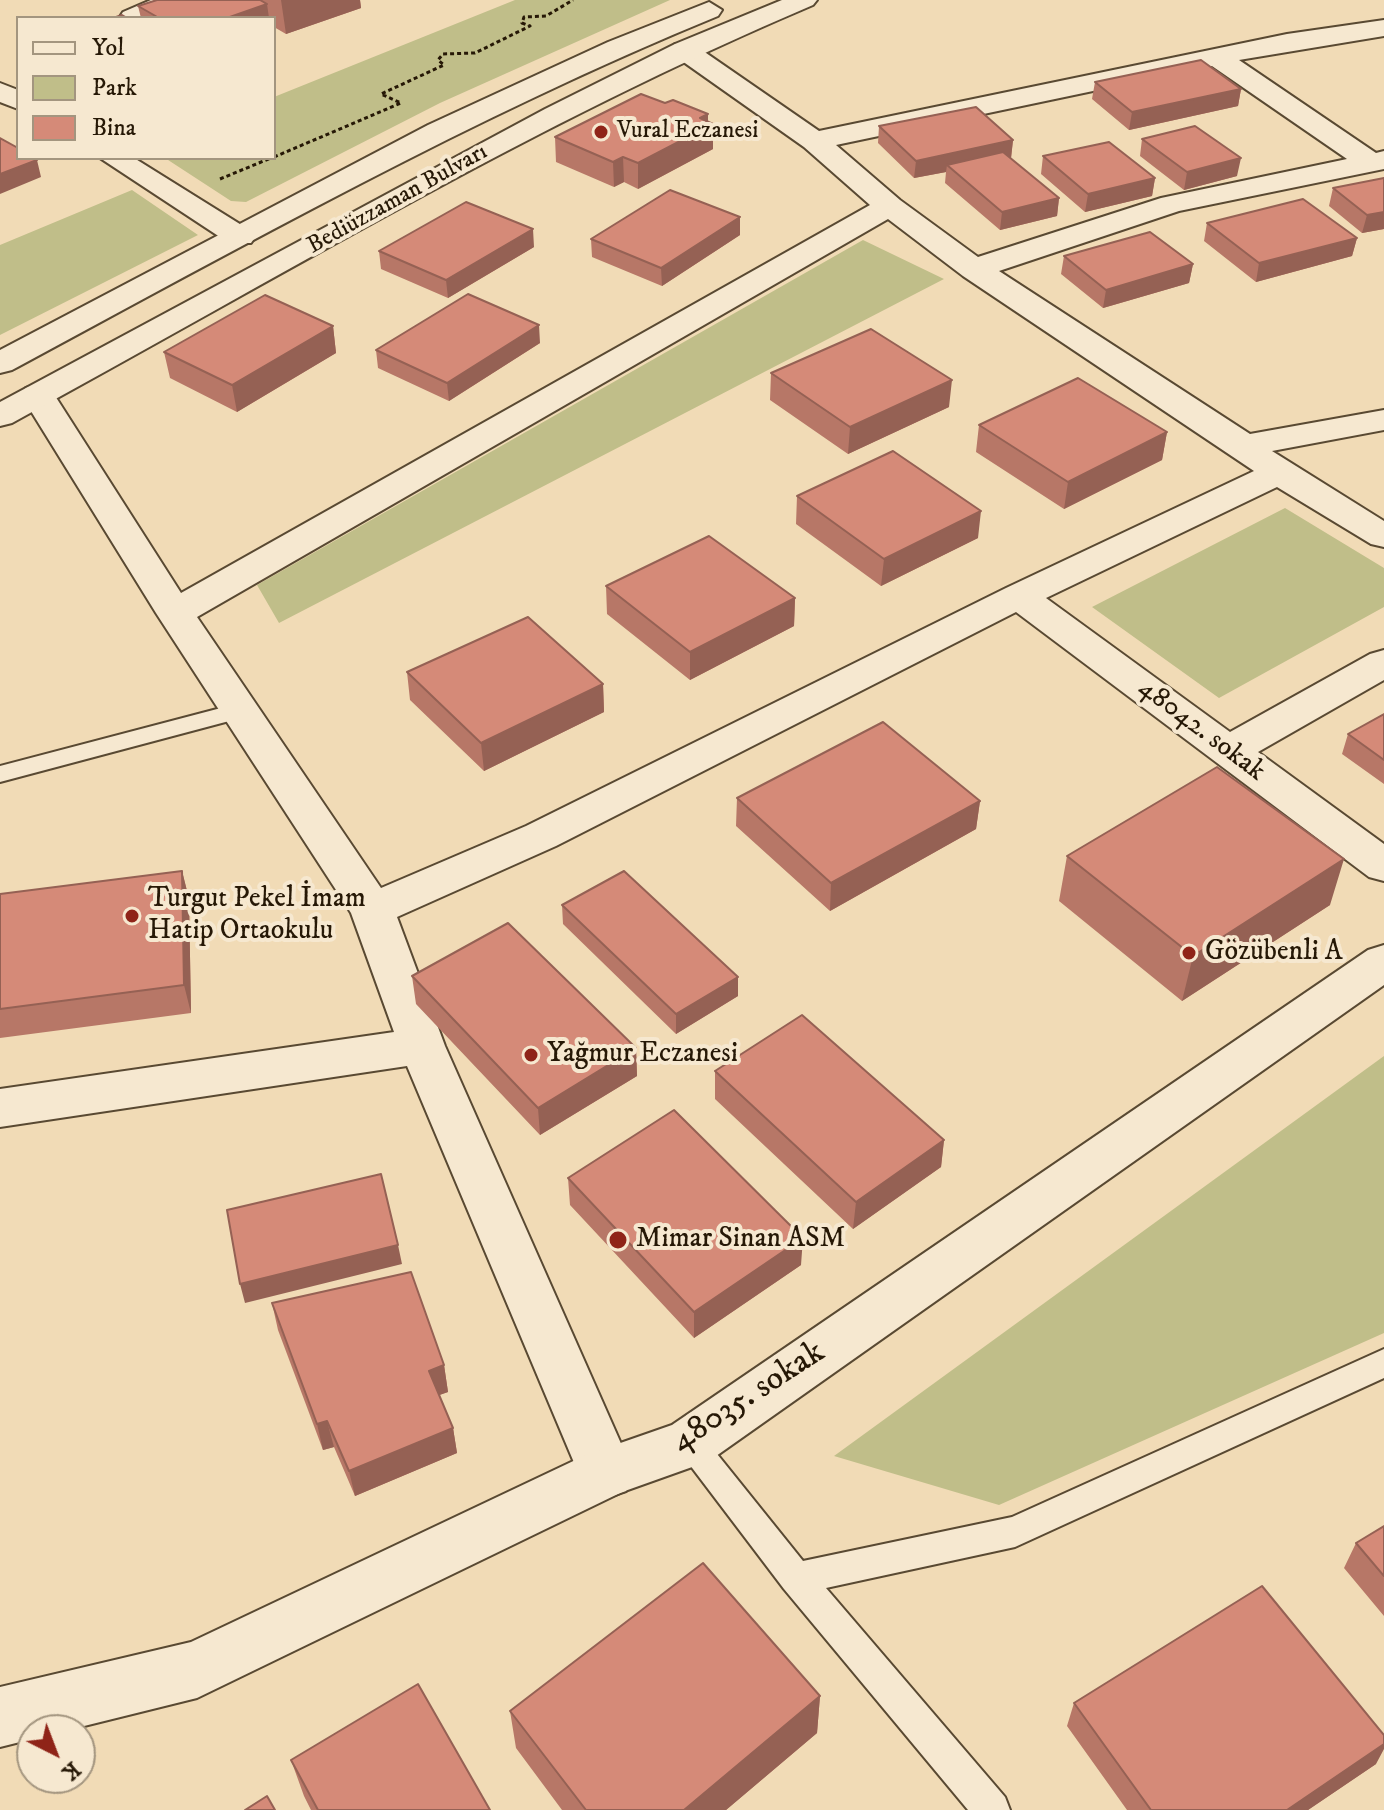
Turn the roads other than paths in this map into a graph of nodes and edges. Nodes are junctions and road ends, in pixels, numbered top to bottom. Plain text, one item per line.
1 (172, 0) edge
2 (733, 0) edge
3 (804, 0) edge
4 (1365, 0) edge
5 (136, 16) edge
6 (1384, 21) edge
7 (1384, 28) edge
8 (684, 50) junction
9 (1220, 59) junction
10 (814, 141) junction
11 (117, 160) edge
12 (1376, 160) edge
13 (889, 206) junction
14 (240, 237) junction
15 (974, 269) junction
16 (0, 363) edge
17 (38, 395) junction
18 (0, 416) edge
19 (1384, 420) edge
20 (1244, 446) junction
21 (1278, 473) junction
22 (1384, 536) edge
23 (1019, 596) junction
24 (175, 613) junction
25 (1384, 663) edge
26 (240, 711) junction
27 (1228, 751) junction
28 (0, 774) edge
29 (1384, 866) edge
30 (372, 910) junction
31 (1384, 962) edge
32 (422, 1046) junction
33 (0, 1108) edge
34 (1384, 1363) edge
35 (690, 1444) junction
36 (606, 1473) junction
37 (796, 1578) junction
38 (0, 1717) edge
39 (992, 1810) edge

1 - 5 street
2 - 14 street, Bediüzzaman Bulvarı
3 - 8 street, Bediüzzaman Bulvarı
4 - 6 street
7 - 9 street
8 - 10 street
8 - 17 street, Bediüzzaman Bulvarı
9 - 10 street
9 - 12 street
10 - 13 street
11 - 14 street
12 - 15 street
13 - 15 street
13 - 24 street
14 - 16 street, Bediüzzaman Bulvarı
15 - 20 street
17 - 18 street, Bediüzzaman Bulvarı
17 - 24 street
19 - 20 street
20 - 21 street
21 - 22 street
21 - 23 street
23 - 27 street, 48042. sokak
23 - 30 street
24 - 26 street
25 - 27 street
26 - 28 lane
26 - 30 street
27 - 29 street, 48042. sokak
30 - 32 street
31 - 35 street, 48035. sokak
32 - 33 street
32 - 36 street
34 - 37 lane
35 - 36 street, 48035. sokak
35 - 37 lane
36 - 38 street, 48035. sokak
37 - 39 lane

